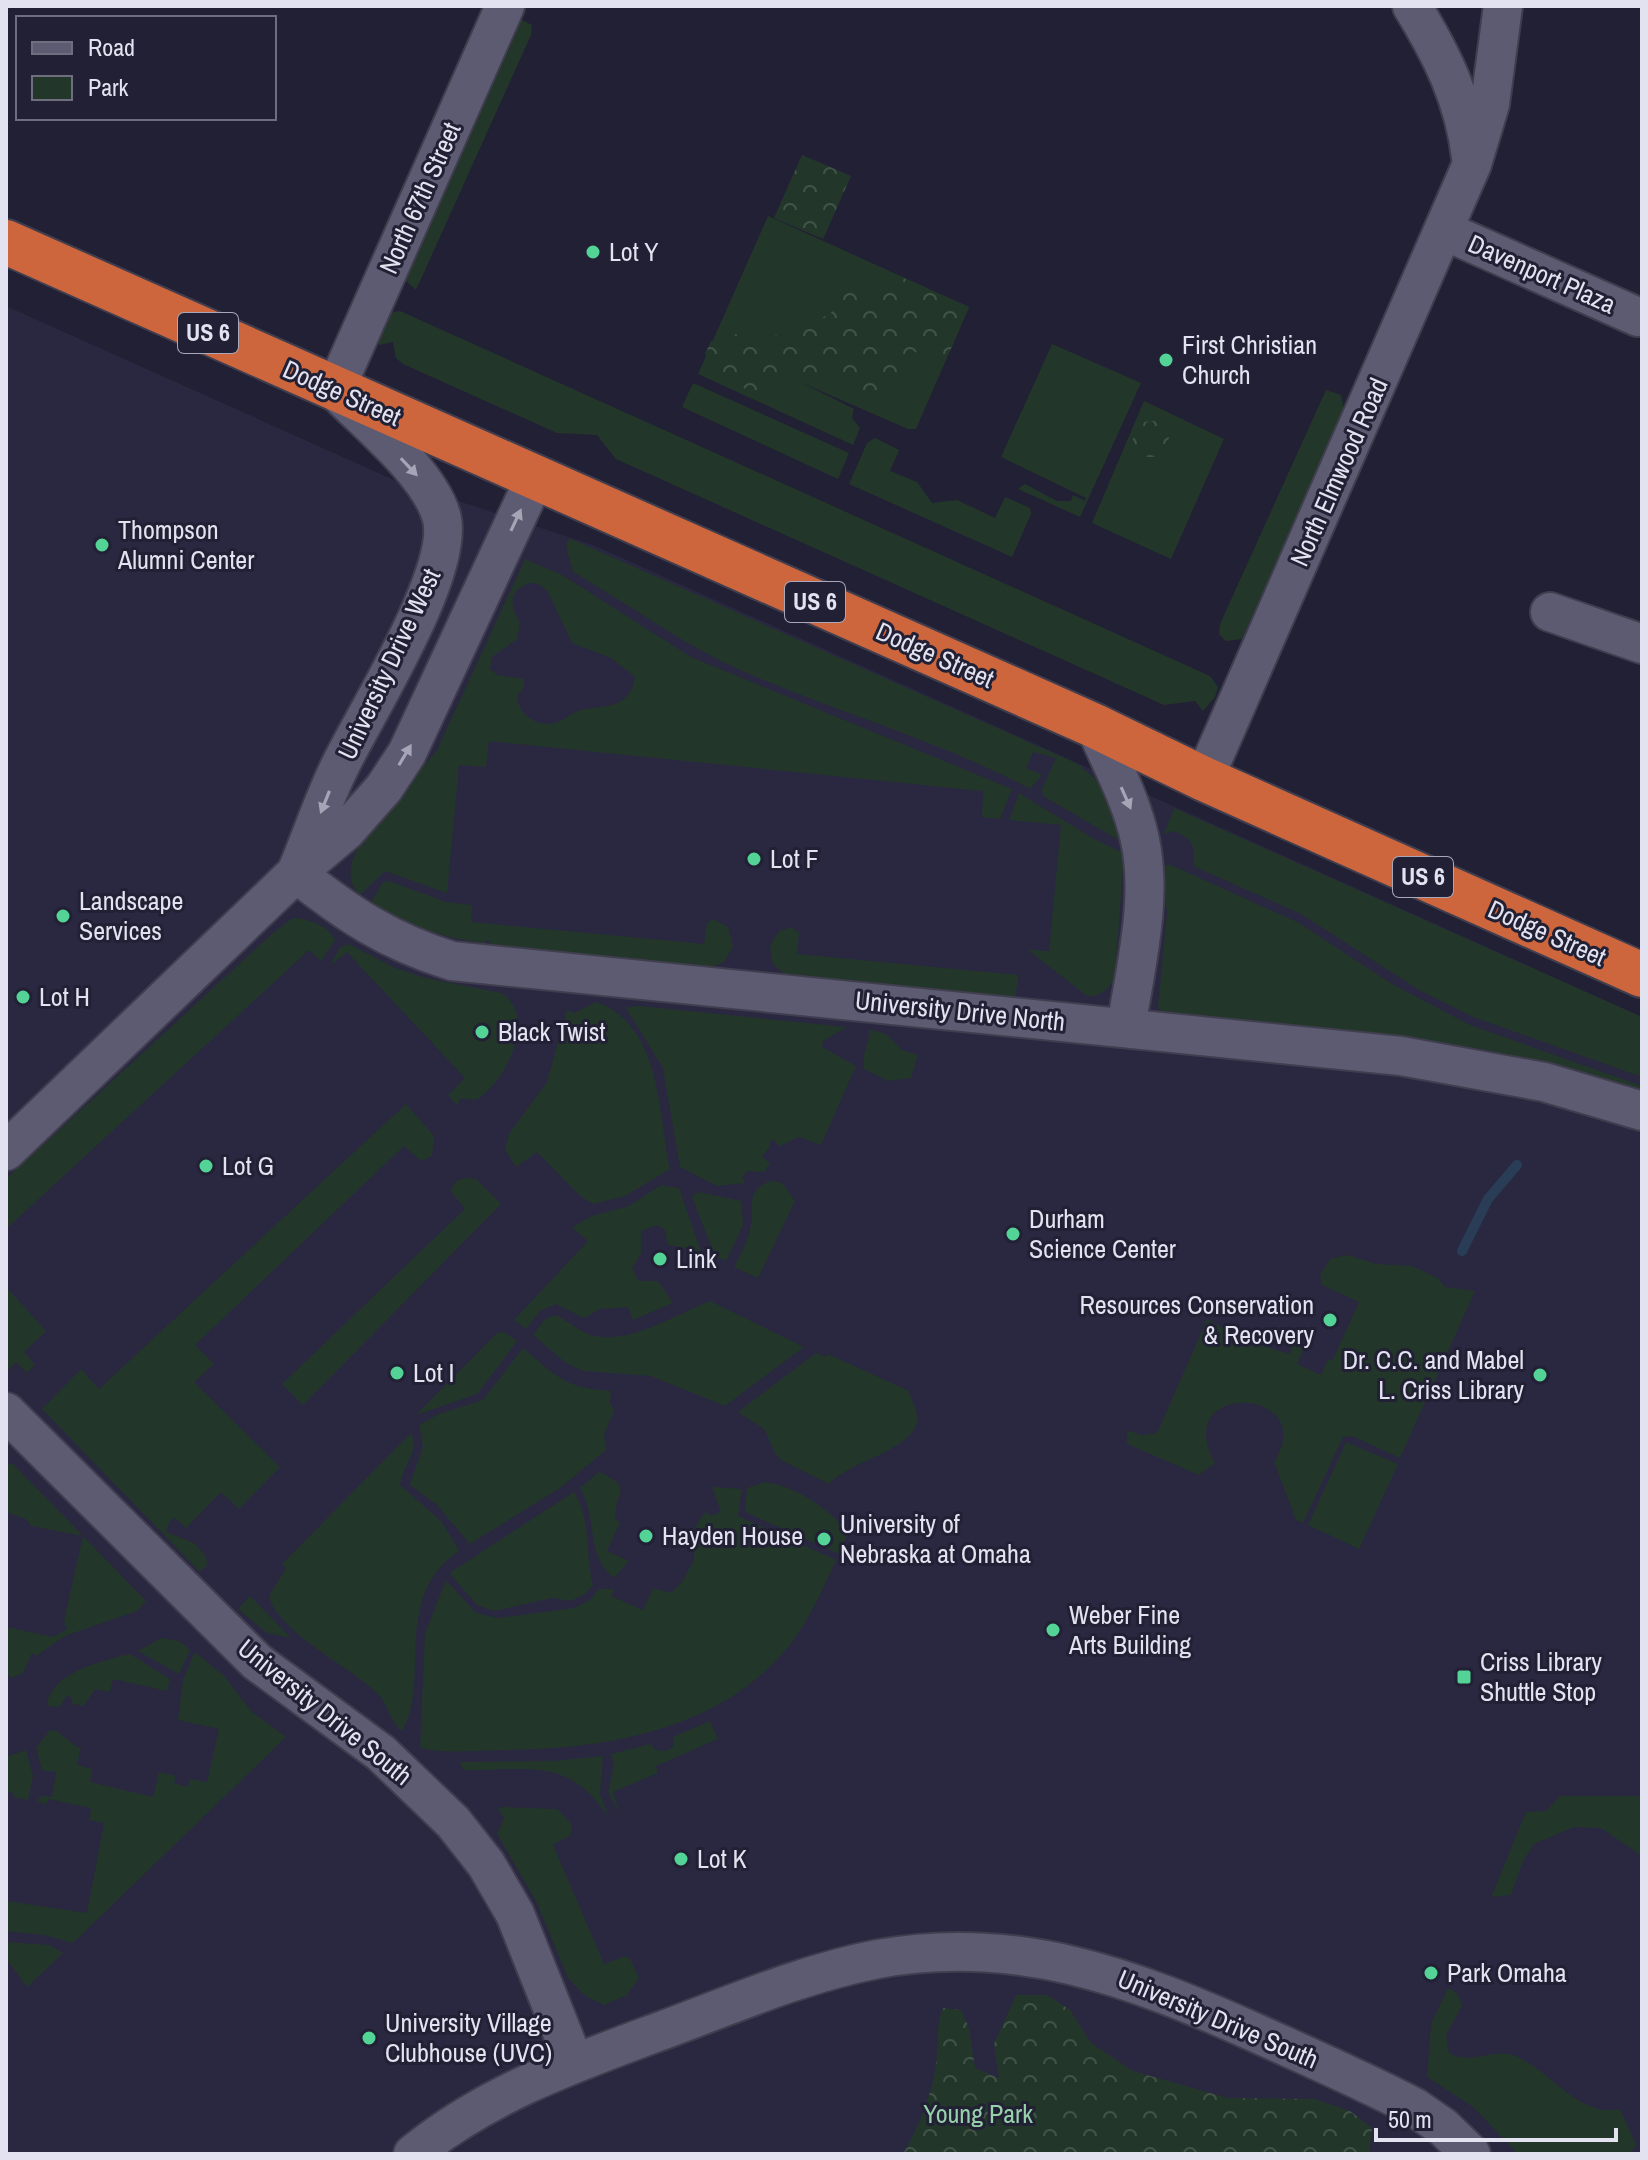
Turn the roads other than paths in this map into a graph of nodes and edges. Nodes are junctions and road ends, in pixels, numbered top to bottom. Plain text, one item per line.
1 (505, 6) edge
2 (1412, 6) edge
3 (1503, 6) edge
4 (1472, 164) junction
5 (1445, 231) junction
6 (6, 242) edge
7 (1638, 317) dead end
8 (335, 390) junction
9 (535, 478) junction
10 (1550, 612) dead end
11 (1642, 644) edge
12 (1095, 726) junction
13 (1204, 779) junction
14 (296, 873) junction
15 (1642, 975) edge
16 (1126, 1028) junction
17 (1642, 1111) edge
18 (6, 1151) edge
19 (6, 1412) edge
20 (574, 2062) junction
21 (413, 2154) edge
22 (1471, 2154) edge

1 - 8 street, North 67th Street
2 - 4 street, North Elmwood Road
3 - 4 street, North Elmwood Road
4 - 5 street, North Elmwood Road
5 - 7 street, Davenport Plaza
5 - 13 street, North Elmwood Road
6 - 8 highway, Dodge Street / US 6
8 - 9 highway, Dodge Street / US 6
8 -> 14 street, University Drive West
9 - 12 highway, Dodge Street / US 6
14 -> 9 street, University Drive West
10 - 11 street
12 - 13 highway, Dodge Street / US 6
12 -> 16 street
13 - 15 highway, Dodge Street / US 6
14 - 16 street, University Drive North
14 - 18 street, University Drive West
16 - 17 street, University Drive North
19 - 20 street, University Drive South
20 - 21 street, University Drive South
20 - 22 street, University Drive South

